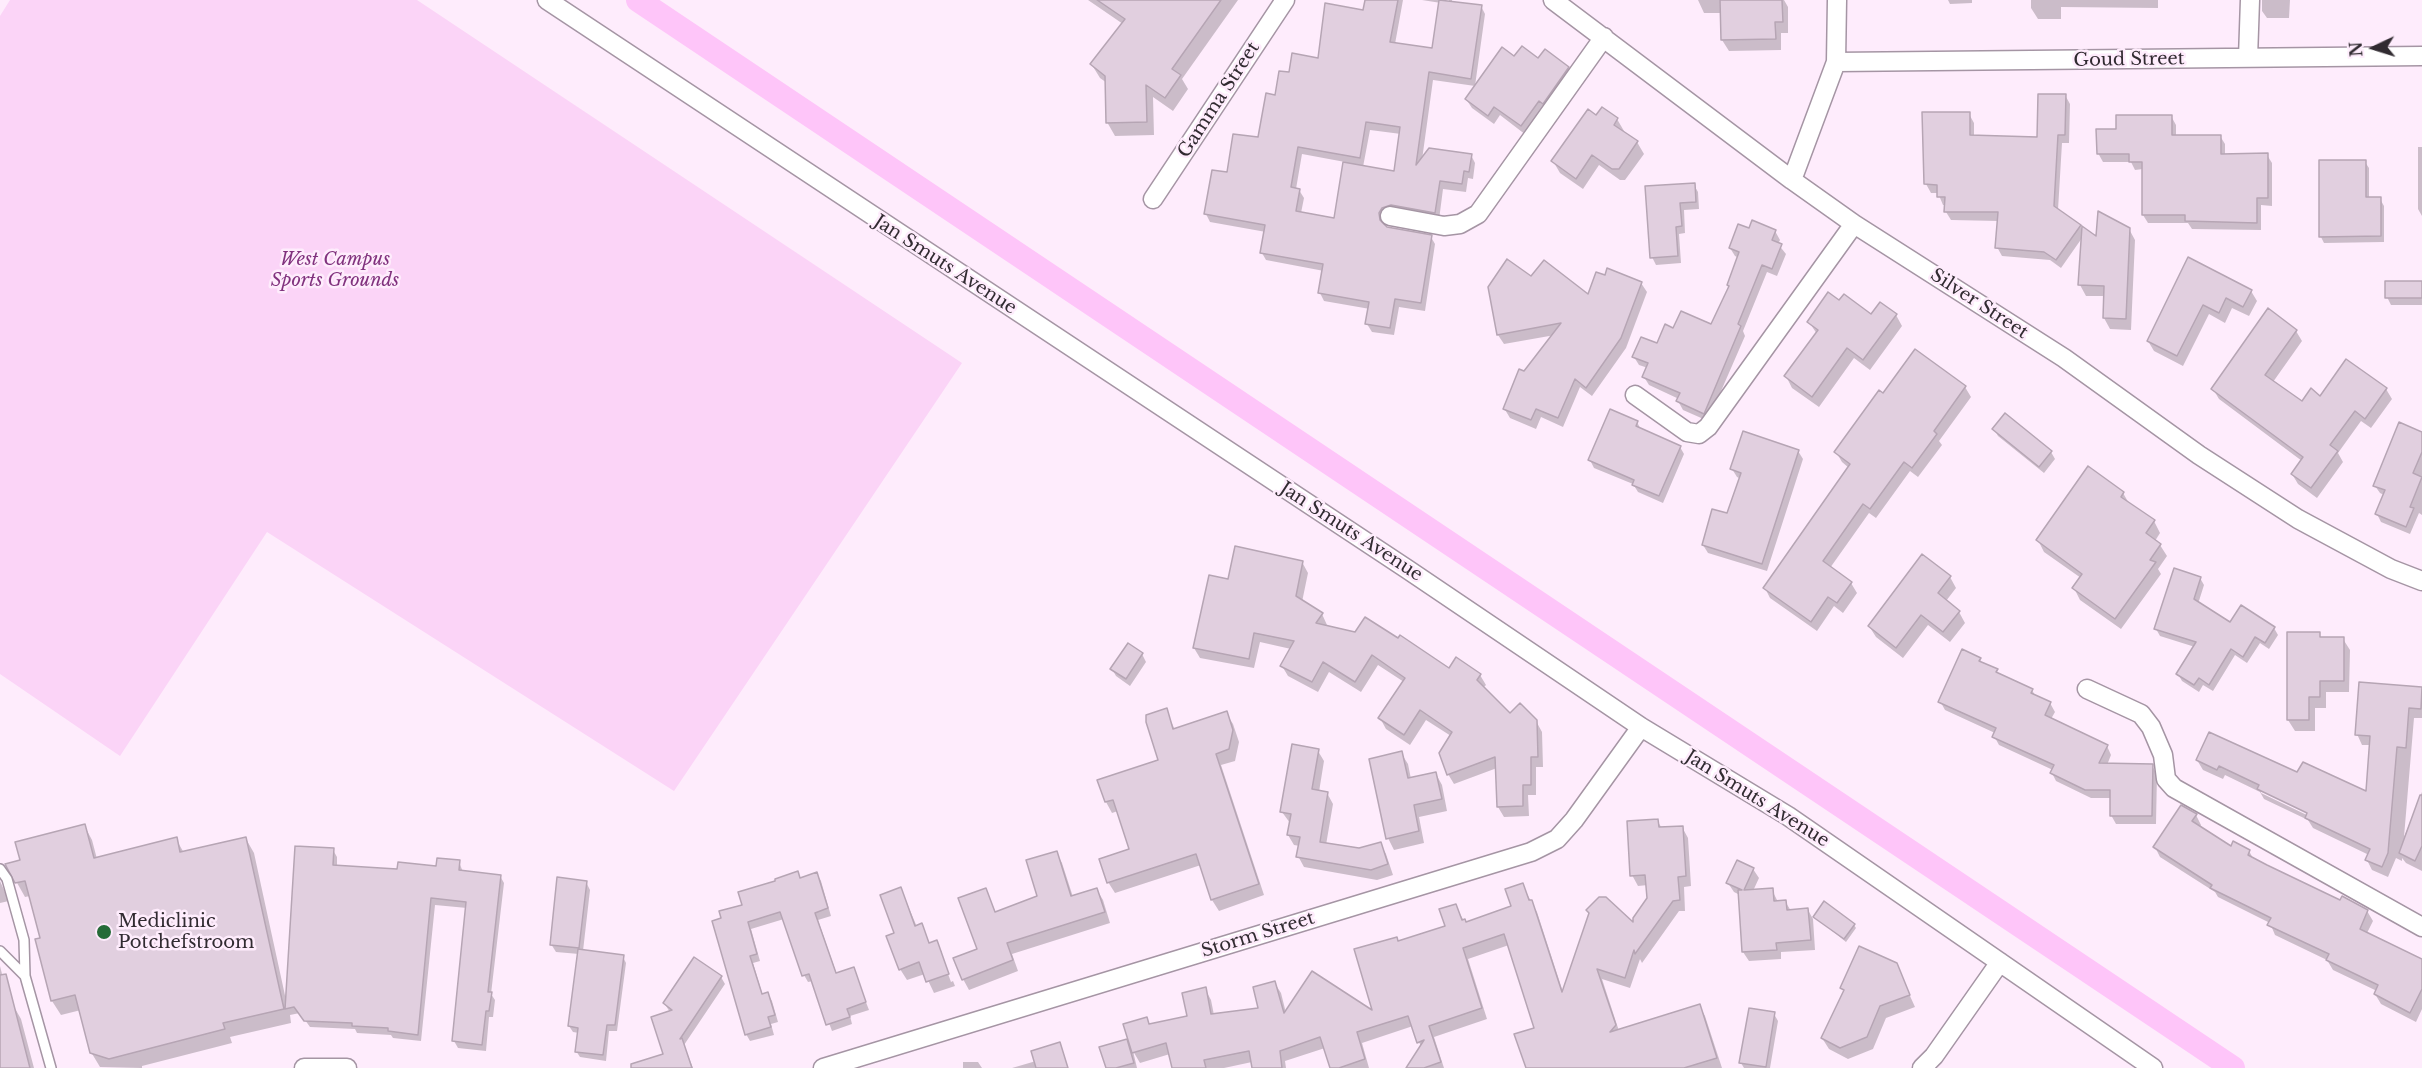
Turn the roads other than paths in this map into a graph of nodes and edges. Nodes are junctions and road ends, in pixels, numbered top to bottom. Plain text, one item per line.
1 (547, 0) edge
2 (1285, 0) edge
3 (1553, 0) edge
4 (1837, 0) edge
5 (2250, 0) edge
6 (1604, 37) junction
7 (2422, 56) edge
8 (2248, 58) junction
9 (1836, 63) junction
10 (1792, 180) junction
11 (1153, 199) dead end
12 (1389, 216) dead end
13 (1854, 224) junction
14 (1635, 395) dead end
15 (2422, 581) edge
16 (2087, 689) dead end
17 (1641, 727) junction
18 (0, 869) edge
19 (2422, 927) edge
20 (0, 951) edge
21 (2000, 962) junction
22 (25, 976) junction
23 (51, 1068) edge
24 (304, 1068) edge
25 (347, 1068) edge
26 (823, 1068) edge
27 (1922, 1068) edge
28 (2153, 1068) edge

1 - 17 street, Jan Smuts Avenue
2 - 11 street, Gamma Street
3 - 6 street, Silver Street
4 - 9 street
5 - 8 street
6 - 10 street, Silver Street
6 - 12 street
7 - 8 street, Goud Street
8 - 9 street, Goud Street
9 - 10 street
10 - 13 street, Silver Street
13 - 14 street
13 - 15 street, Silver Street
16 - 19 street
17 - 21 street, Jan Smuts Avenue
17 - 26 street, Storm Street
18 - 22 lane
20 - 22 lane
21 - 27 street
21 - 28 street, Jan Smuts Avenue
22 - 23 lane
24 - 25 street

